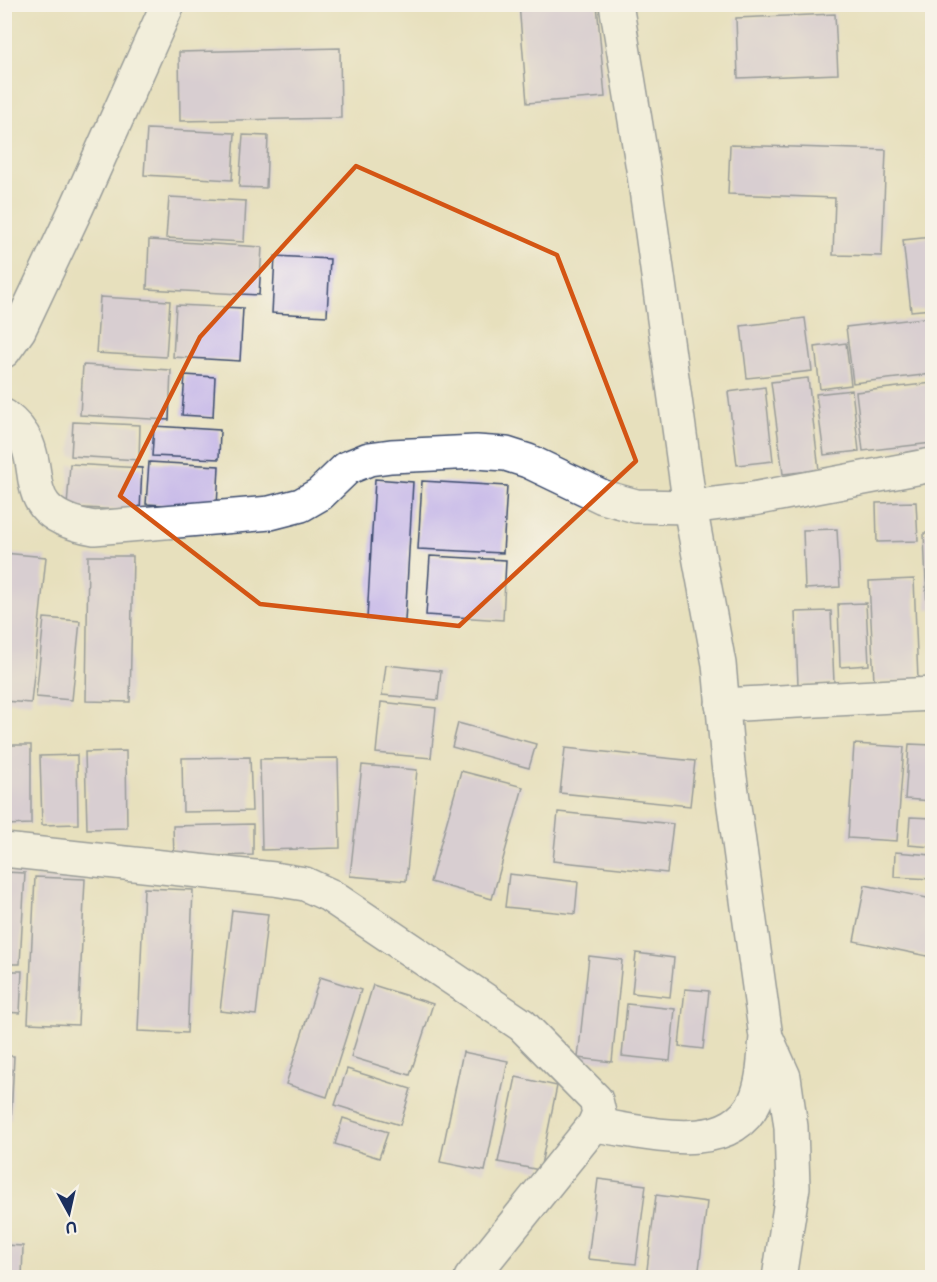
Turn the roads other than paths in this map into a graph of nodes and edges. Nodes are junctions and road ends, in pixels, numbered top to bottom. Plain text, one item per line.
1 (168, 4) edge
2 (616, 4) edge
3 (4, 351) edge
4 (4, 416) edge
5 (933, 465) edge
6 (690, 507) junction
7 (933, 694) edge
8 (722, 705) junction
9 (4, 850) edge
10 (766, 1037) junction
11 (594, 1125) junction
12 (471, 1278) edge
13 (779, 1278) edge

1 - 3 street
2 - 6 street
4 - 6 street
5 - 6 street
6 - 8 street
7 - 8 street
8 - 10 street
9 - 11 street
10 - 11 street
10 - 13 street
11 - 12 street

